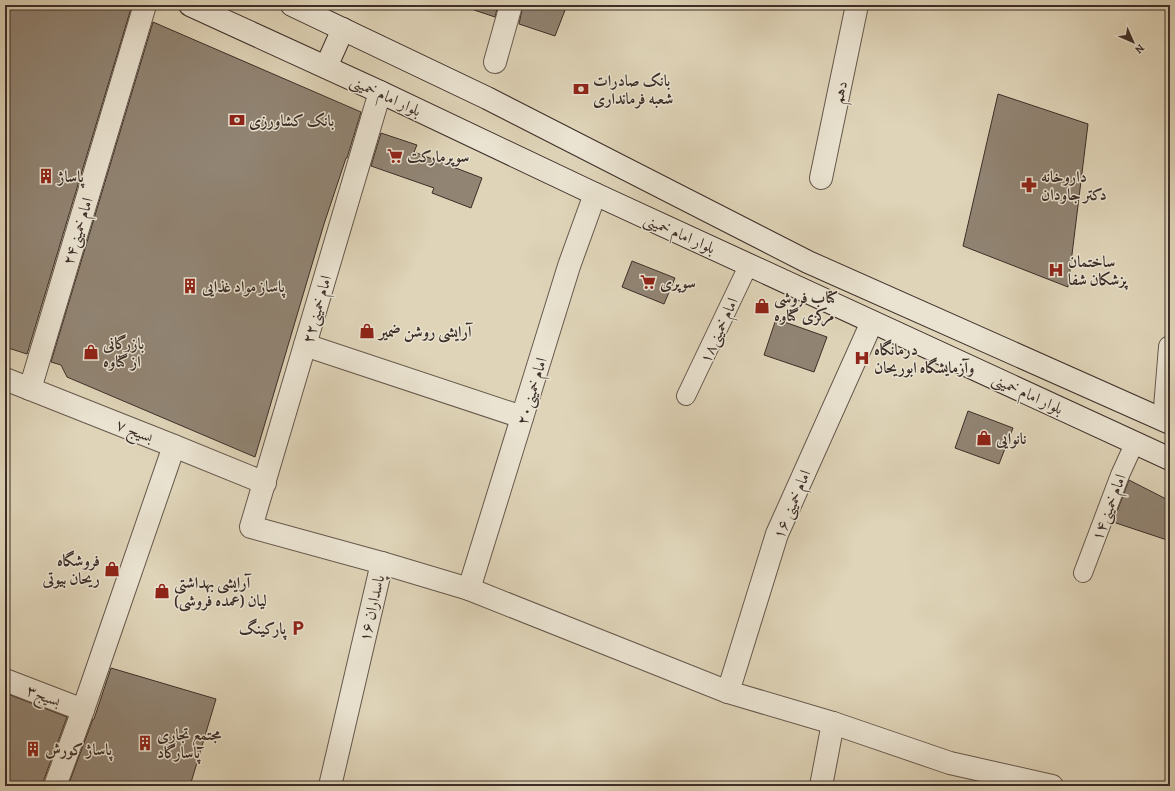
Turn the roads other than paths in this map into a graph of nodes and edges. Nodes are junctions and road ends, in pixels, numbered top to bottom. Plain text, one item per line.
1 (145, 5) edge
2 (190, 5) edge
3 (293, 5) edge
4 (511, 5) edge
5 (857, 5) edge
6 (343, 29) junction
7 (495, 62) dead end
8 (326, 67) junction
9 (380, 92) junction
10 (821, 178) dead end
11 (595, 194) junction
12 (749, 264) junction
13 (872, 322) junction
14 (305, 346) junction
15 (1170, 348) edge
16 (5, 379) edge
17 (30, 389) junction
18 (686, 396) dead end
19 (522, 417) junction
20 (1167, 422) edge
21 (1134, 442) junction
22 (174, 446) junction
23 (1170, 459) edge
24 (264, 483) junction
25 (252, 527) joint
26 (382, 563) junction
27 (1083, 573) dead end
28 (469, 589) junction
29 (5, 680) edge
30 (728, 692) junction
31 (83, 710) junction
32 (833, 723) junction
33 (55, 786) edge
34 (330, 786) edge
35 (821, 786) edge
36 (1052, 786) edge

1 - 17 street, امام خمینی۲۴
2 - 8 street, بلوار امام خمینی
3 - 6 street, بلوار امام خمینی
4 - 7 street
5 - 10 street, دهم
6 - 8 street
6 - 20 street, بلوار امام خمینی
8 - 9 street, بلوار امام خمینی
9 - 11 street, بلوار امام خمینی
9 - 14 street, امام خمینی۲۲
11 - 12 street, بلوار امام خمینی
11 - 19 street, امام خمینی۲۰
12 - 13 street, بلوار امام خمینی
12 - 18 lane, امام خمینی۱۸
13 - 21 street, بلوار امام خمینی
13 - 30 street, امام خمینی ۱۶
14 - 19 street
14 - 24 street, امام خمینی۲۲
15 - 20 street
16 - 17 street, بسیج ۷
17 - 22 street, بسیج ۷
19 - 28 street, امام خمینی۲۰
21 - 23 street, بلوار امام خمینی
21 - 27 lane, امام خمینی۱۴
22 - 24 street, بسیج ۷
22 - 31 street
24 - 25 street, امام خمینی۲۲
25 - 26 street, پاسداران ۱۶
26 - 28 street
26 - 34 street, پاسداران ۱۶
28 - 30 street
29 - 31 street, بسیج۳
30 - 32 street
31 - 33 street
32 - 35 street
32 - 36 street

